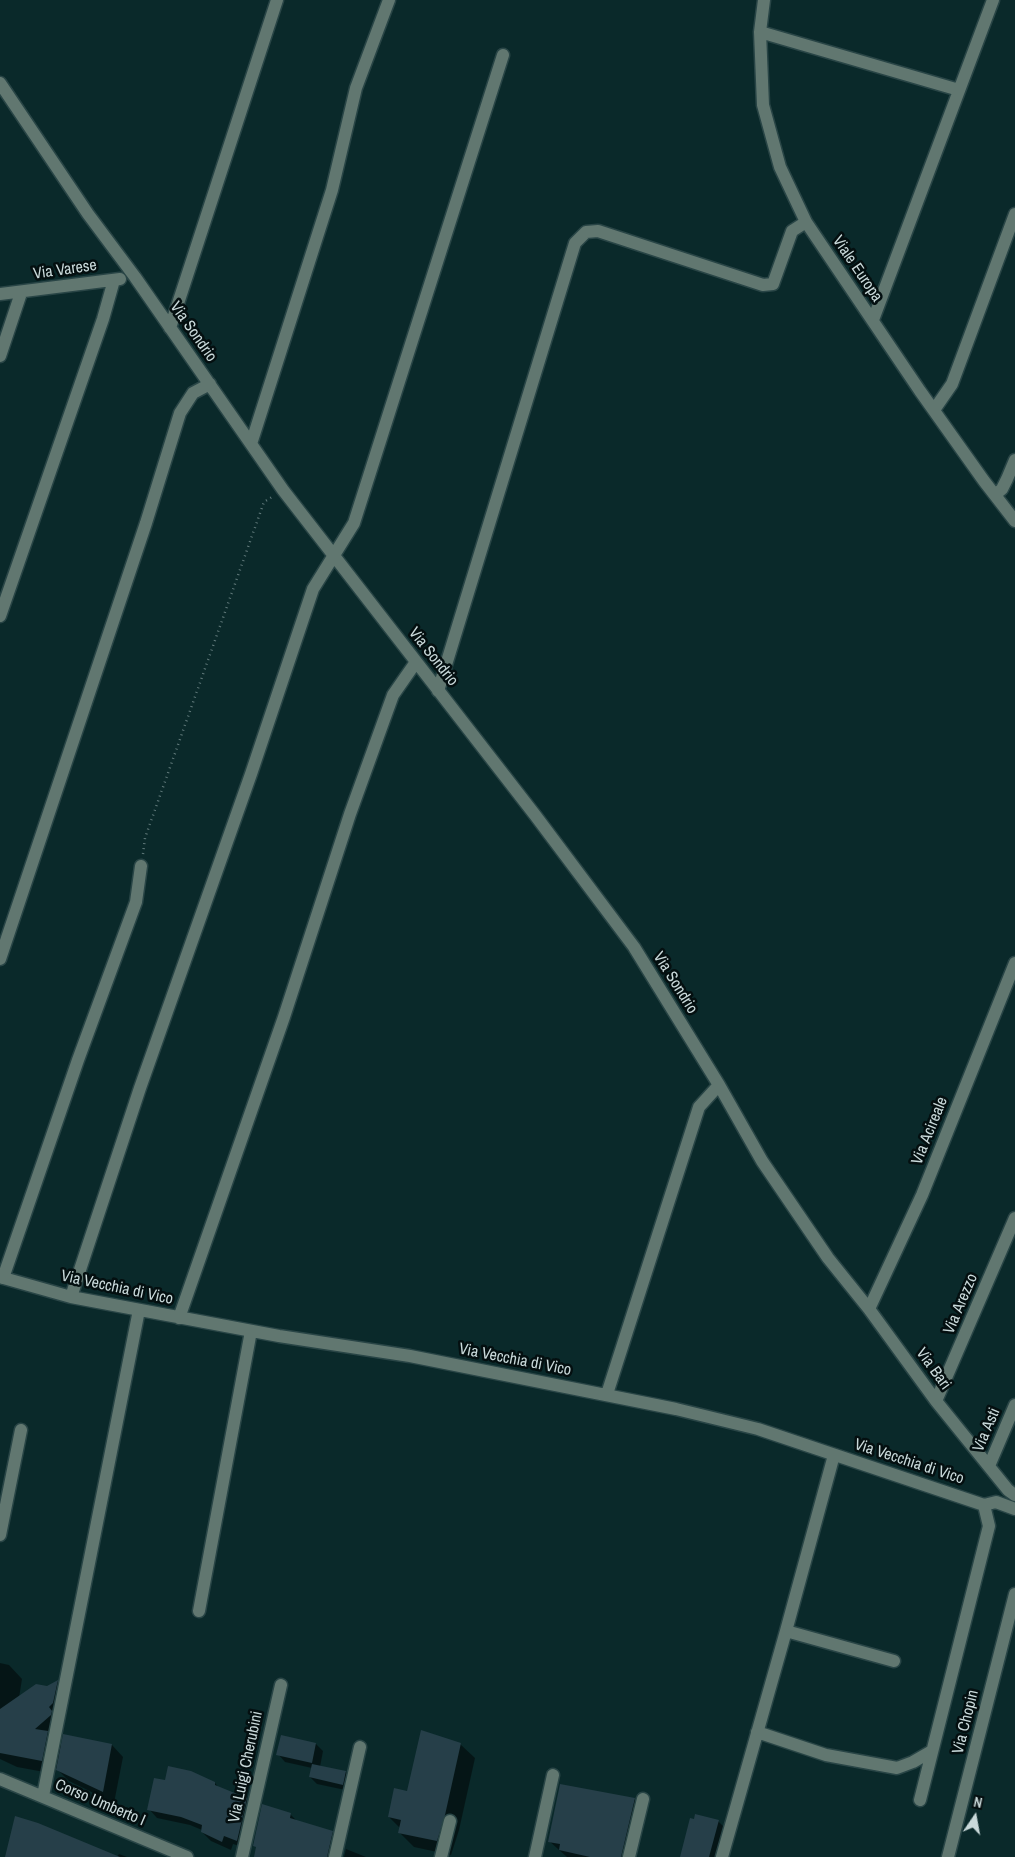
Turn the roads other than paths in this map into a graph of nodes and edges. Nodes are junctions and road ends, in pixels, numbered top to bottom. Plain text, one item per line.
1 (277, 0) edge
2 (389, 0) edge
3 (764, 0) edge
4 (989, 1) edge
5 (760, 32) junction
6 (502, 55) dead end
7 (0, 83) edge
8 (959, 90) junction
9 (1015, 214) edge
10 (806, 222) junction
11 (135, 277) junction
12 (114, 280) junction
13 (21, 292) junction
14 (0, 294) edge
15 (873, 320) junction
16 (170, 328) junction
17 (0, 356) edge
18 (210, 384) junction
19 (934, 410) junction
20 (251, 444) junction
21 (1015, 460) edge
22 (995, 496) junction
23 (1015, 521) edge
24 (334, 555) junction
25 (0, 616) edge
26 (416, 662) junction
27 (438, 691) junction
28 (141, 866) road end
29 (0, 959) edge
30 (1015, 963) edge
31 (719, 1085) junction
32 (1015, 1218) edge
33 (828, 1258) joint
34 (2, 1278) edge
35 (71, 1297) junction
36 (869, 1308) junction
37 (139, 1310) junction
38 (179, 1318) junction
39 (251, 1331) junction
40 (607, 1394) junction
41 (936, 1401) junction
42 (1015, 1405) edge
43 (21, 1430) dead end
44 (834, 1455) junction
45 (989, 1466) junction
46 (1015, 1495) edge
47 (984, 1505) junction
48 (1015, 1509) edge
49 (0, 1535) edge
50 (1015, 1594) edge
51 (199, 1611) dead end
52 (786, 1631) junction
53 (894, 1661) dead end
54 (281, 1685) dead end
55 (757, 1732) junction
56 (360, 1747) dead end
57 (932, 1751) junction
58 (553, 1775) dead end
59 (0, 1779) edge
60 (43, 1796) junction
61 (643, 1799) dead end
62 (920, 1800) dead end
63 (450, 1821) dead end
64 (187, 1857) edge
65 (242, 1857) edge
66 (334, 1857) edge
67 (441, 1857) edge
68 (535, 1857) edge
69 (629, 1857) edge
70 (722, 1857) edge
71 (948, 1857) edge

1 - 16 street
2 - 20 street
3 - 5 street, Viale Europa
4 - 8 street
5 - 8 street
5 - 10 street, Viale Europa
6 - 24 street
7 - 11 street, Via Sondrio
8 - 15 street
9 - 19 street
10 - 15 street, Viale Europa
10 - 27 street
11 - 12 street, Via Varese
11 - 16 street, Via Sondrio
12 - 13 street, Via Varese
12 - 25 street
13 - 14 street, Via Varese
13 - 17 street
15 - 19 street, Viale Europa
16 - 18 street, Via Sondrio
18 - 20 street, Via Sondrio
18 - 29 street
19 - 22 street, Viale Europa
20 - 24 street, Via Sondrio
21 - 22 street
22 - 23 street, Viale Europa
24 - 26 street, Via Sondrio
24 - 35 street
26 - 27 street, Via Sondrio
26 - 38 street
27 - 31 street, Via Sondrio
28 - 34 street
30 - 36 street, Via Acireale
31 - 33 street, Via Sondrio
31 - 40 street
32 - 41 street, Via Arezzo
33 - 36 street, Via Bari
34 - 35 street, Via Vecchia di Vico
35 - 37 street, Via Vecchia di Vico
36 - 41 street, Via Bari
37 - 38 street, Via Vecchia di Vico
37 - 60 street
38 - 39 street, Via Vecchia di Vico
39 - 40 street, Via Vecchia di Vico
39 - 51 street
40 - 44 street, Via Vecchia di Vico
41 - 45 street, Via Bari
42 - 45 street, Via Asti
43 - 49 street
44 - 47 street, Via Vecchia di Vico
44 - 52 street
45 - 46 street, Via Bari
47 - 48 street, Via Vecchia di Vico
47 - 57 street
50 - 71 street, Via Chopin
52 - 53 street
52 - 55 street
54 - 65 street, Via Luigi Cherubini
55 - 57 street
55 - 70 street
56 - 66 street
57 - 62 street
58 - 68 street
59 - 60 street, Corso Umberto I
60 - 64 street, Corso Umberto I
61 - 69 street
63 - 67 street

